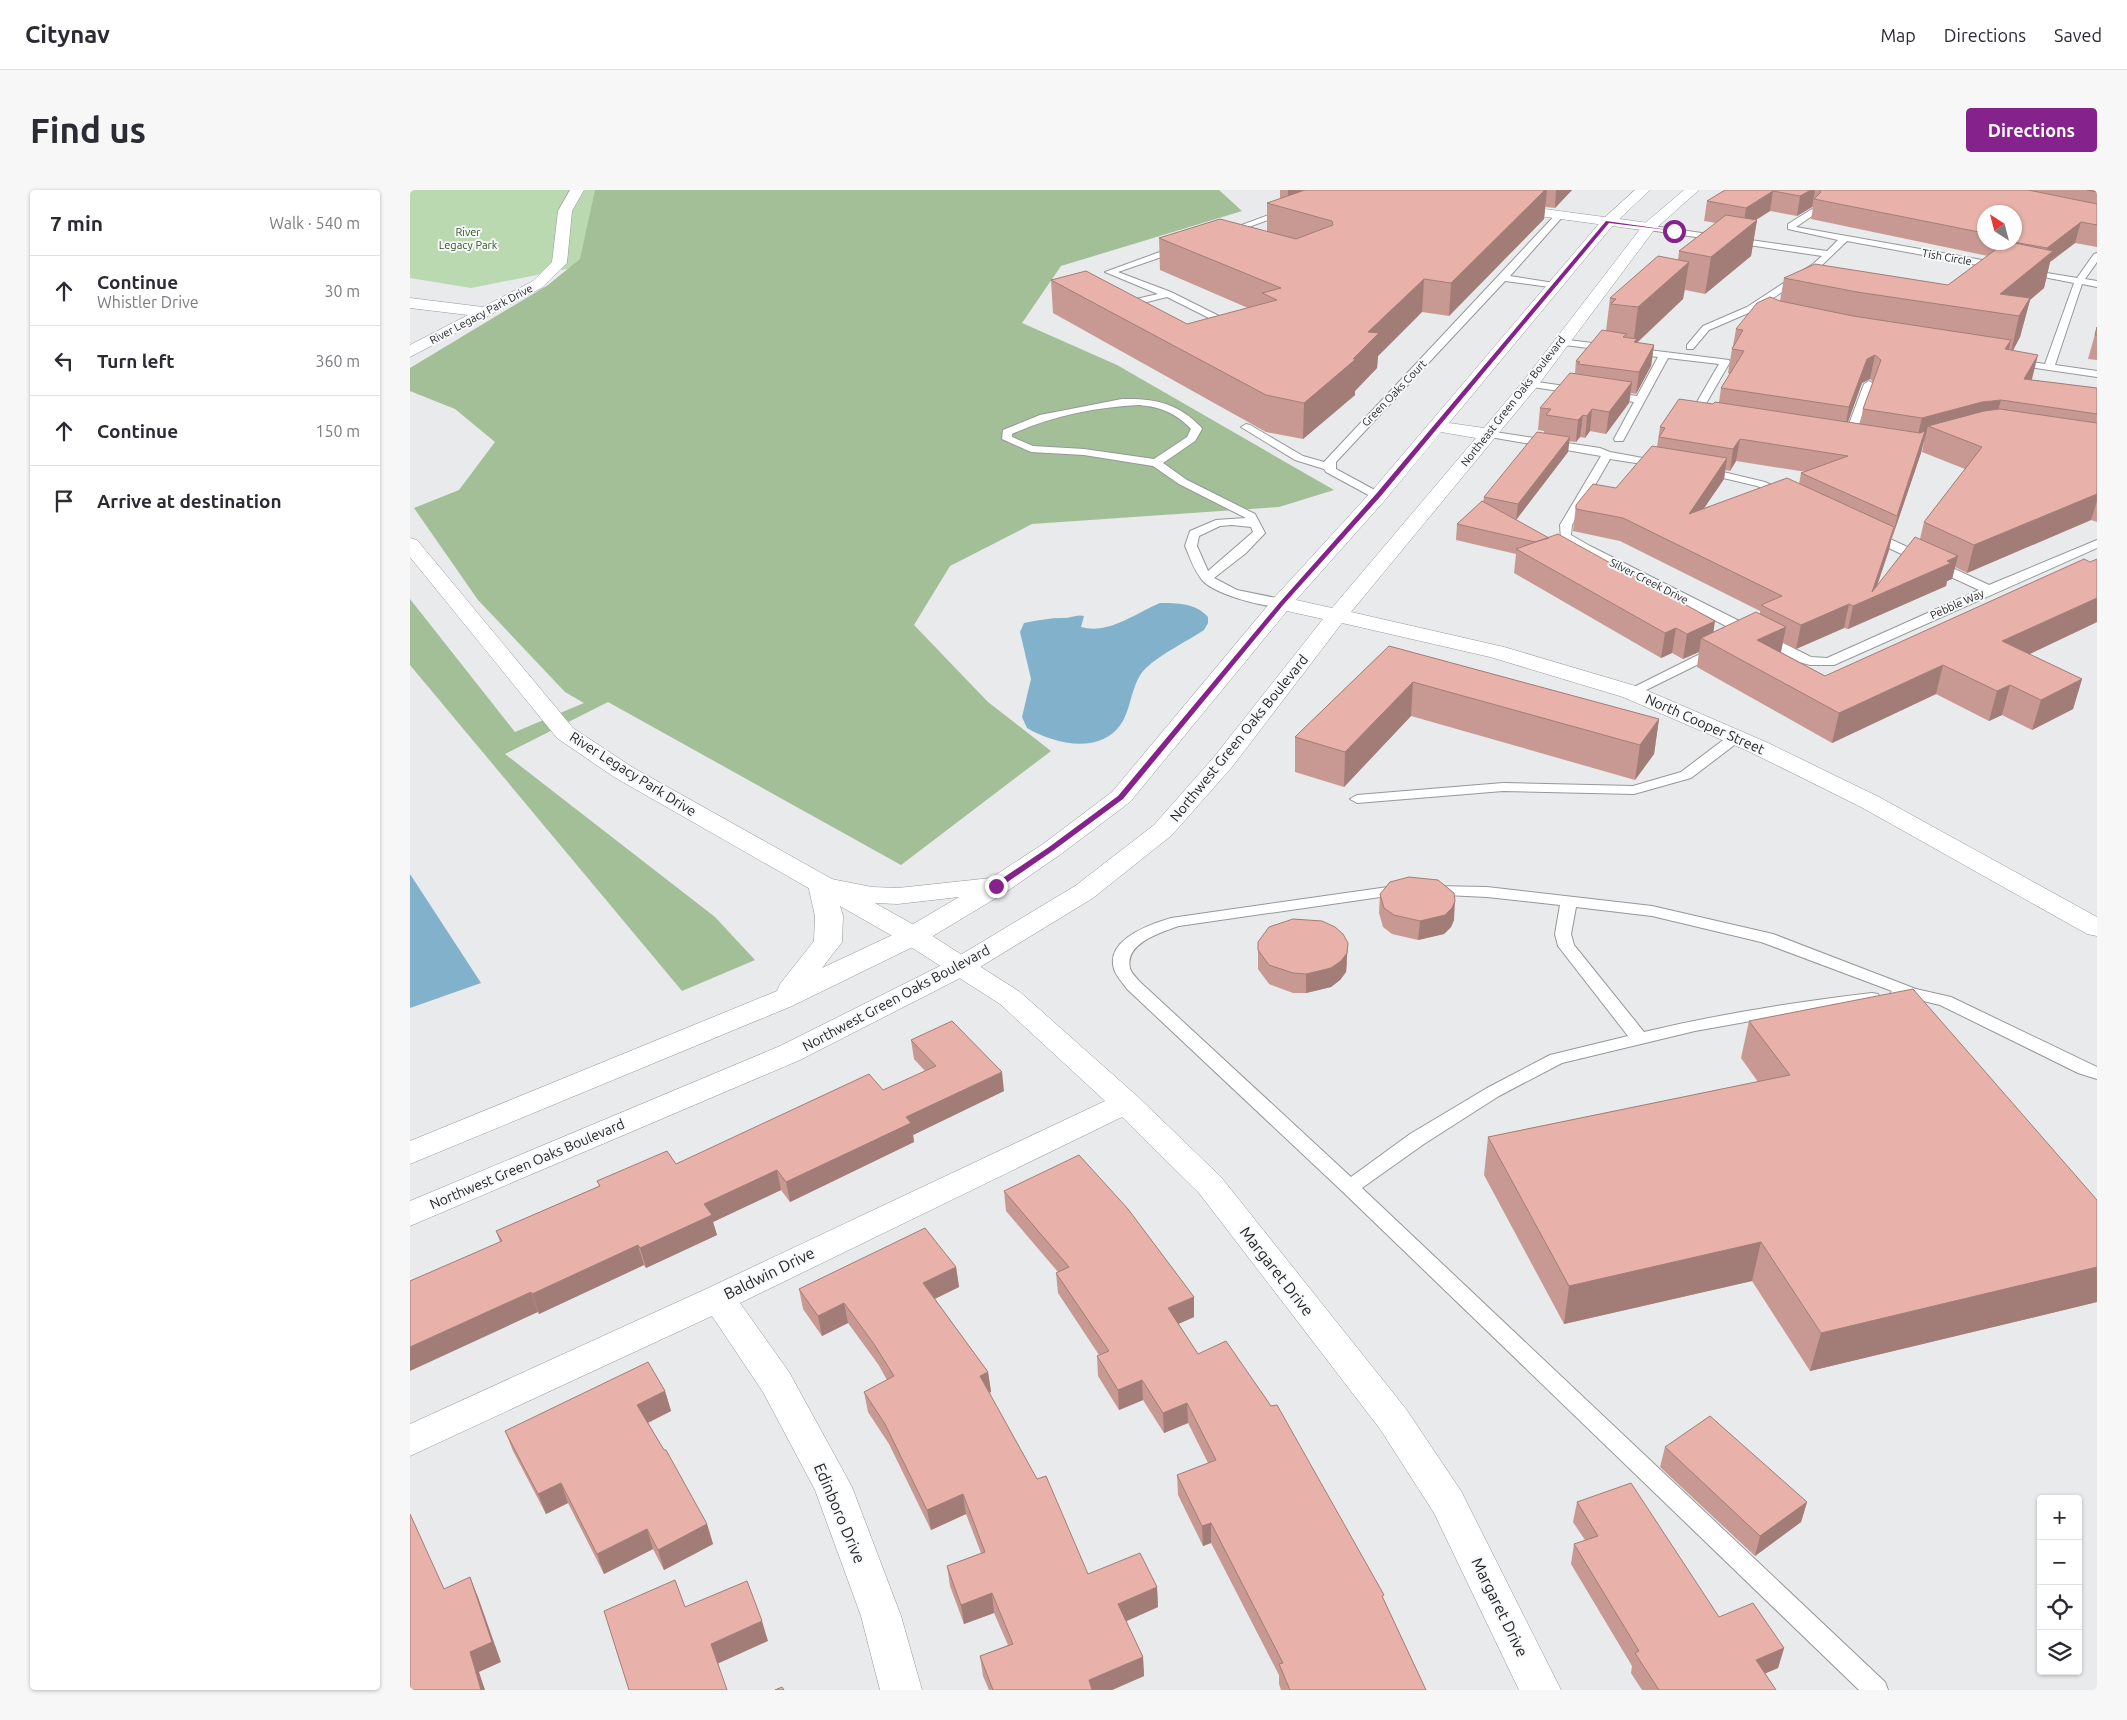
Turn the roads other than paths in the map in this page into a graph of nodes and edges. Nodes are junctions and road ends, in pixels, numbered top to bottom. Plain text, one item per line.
1 (577, 190) edge
2 (1643, 190) edge
3 (1692, 190) edge
4 (1489, 206) edge
5 (1296, 208) edge
6 (1812, 212) edge
7 (1560, 214) junction
8 (1608, 222) junction
9 (1649, 227) junction
10 (1234, 229) junction
11 (1253, 234) edge
12 (1218, 235) edge
13 (1844, 239) junction
14 (1193, 244) edge
15 (1828, 254) junction
16 (2097, 256) edge
17 (1502, 278) junction
18 (2079, 281) junction
19 (2097, 284) edge
20 (1554, 286) junction
21 (1168, 294) junction
22 (410, 303) edge
23 (1750, 309) junction
24 (1146, 311) edge
25 (484, 312) junction
26 (1764, 316) edge
27 (1222, 336) edge
28 (1560, 342) junction
29 (1690, 347) dead end
30 (410, 352) edge
31 (1665, 354) junction
32 (2002, 360) edge
33 (2049, 367) junction
34 (2097, 374) edge
35 (1530, 384) junction
36 (1869, 384) edge
37 (1640, 400) junction
38 (1723, 419) edge
39 (1436, 426) junction
40 (1246, 428) dead end
41 (1488, 434) junction
42 (1619, 439) dead end
43 (1847, 439) edge
44 (1607, 455) junction
45 (1156, 463) junction
46 (1672, 465) edge
47 (1329, 467) junction
48 (1691, 468) edge
49 (1378, 496) junction
50 (1796, 500) edge
51 (1256, 525) junction
52 (1858, 529) edge
53 (410, 544) edge
54 (2097, 544) edge
55 (1208, 578) junction
56 (1989, 590) junction
57 (1282, 603) junction
58 (1337, 616) junction
59 (1751, 634) junction
60 (1730, 644) joint
61 (1817, 662) joint
62 (1631, 692) junction
63 (1736, 737) junction
64 (1357, 799) dead end
65 (821, 885) junction
66 (996, 886) junction
67 (1569, 902) junction
68 (2097, 928) edge
69 (913, 936) junction
70 (962, 966) junction
71 (1911, 993) junction
72 (782, 1000) junction
73 (1639, 1038) junction
74 (2097, 1073) edge
75 (1126, 1103) junction
76 (410, 1153) edge
77 (1350, 1187) junction
78 (410, 1214) edge
79 (718, 1298) junction
80 (410, 1441) edge
81 (901, 1690) edge
82 (1540, 1690) edge
83 (1876, 1690) edge

1 - 25 main road, River Legacy Park Drive
2 - 8 main road
3 - 9 main road, Northeast Green Oaks Boulevard
4 - 7 main road
5 - 10 lane
6 - 13 lane, Tish Circle
7 - 8 main road
7 - 17 lane, Green Oaks Court
8 - 9 main road
8 - 20 main road
9 - 15 lane
9 - 28 main road, Northeast Green Oaks Boulevard
10 - 11 lane
10 - 12 lane
13 - 15 lane
13 - 18 lane, Tish Circle
14 - 21 lane
15 - 23 lane
16 - 18 lane
17 - 20 lane
17 - 47 lane, Green Oaks Court
18 - 19 lane, Tish Circle
18 - 33 lane
20 - 39 main road
21 - 24 lane
21 - 27 lane
22 - 25 main road
23 - 26 lane
23 - 29 lane
25 - 30 main road, River Legacy Park Drive
28 - 31 lane
28 - 35 main road, Northeast Green Oaks Boulevard
31 - 37 lane
31 - 38 lane
32 - 33 lane
33 - 34 lane
35 - 37 lane
35 - 41 main road, Northeast Green Oaks Boulevard
36 - 43 lane
37 - 42 lane
39 - 41 main road
39 - 49 main road
40 - 47 lane
41 - 44 lane
41 - 58 main road, Northeast Green Oaks Boulevard
44 - 46 lane
44 - 59 lane, Silver Creek Drive
45 - 45 lane
45 - 51 lane
47 - 49 lane
48 - 50 lane
49 - 57 main road
51 - 55 lane
51 - 55 lane
52 - 56 lane
53 - 65 main road, River Legacy Park Drive
54 - 56 lane, Pebble Way
55 - 57 lane
56 - 61 lane, Pebble Way
57 - 58 main road, North Cooper Street
57 - 66 main road
58 - 62 main road, North Cooper Street
58 - 70 main road, Northwest Green Oaks Boulevard
59 - 60 lane
59 - 61 lane, Silver Creek Drive
60 - 62 lane
62 - 63 main road, North Cooper Street
63 - 64 lane
63 - 68 main road, North Cooper Street
65 - 66 main road
65 - 69 main road, River Legacy Park Drive
65 - 72 main road
66 - 69 main road
67 - 71 lane
67 - 73 lane
67 - 77 lane
69 - 70 main road, Margaret Drive
69 - 72 main road
70 - 75 main road, Margaret Drive
70 - 78 main road, Northwest Green Oaks Boulevard
71 - 73 lane
71 - 74 lane
72 - 76 main road
73 - 77 lane
75 - 79 main road, Baldwin Drive
75 - 82 main road, Margaret Drive
77 - 83 lane
79 - 80 main road, Baldwin Drive
79 - 81 main road, Edinboro Drive

